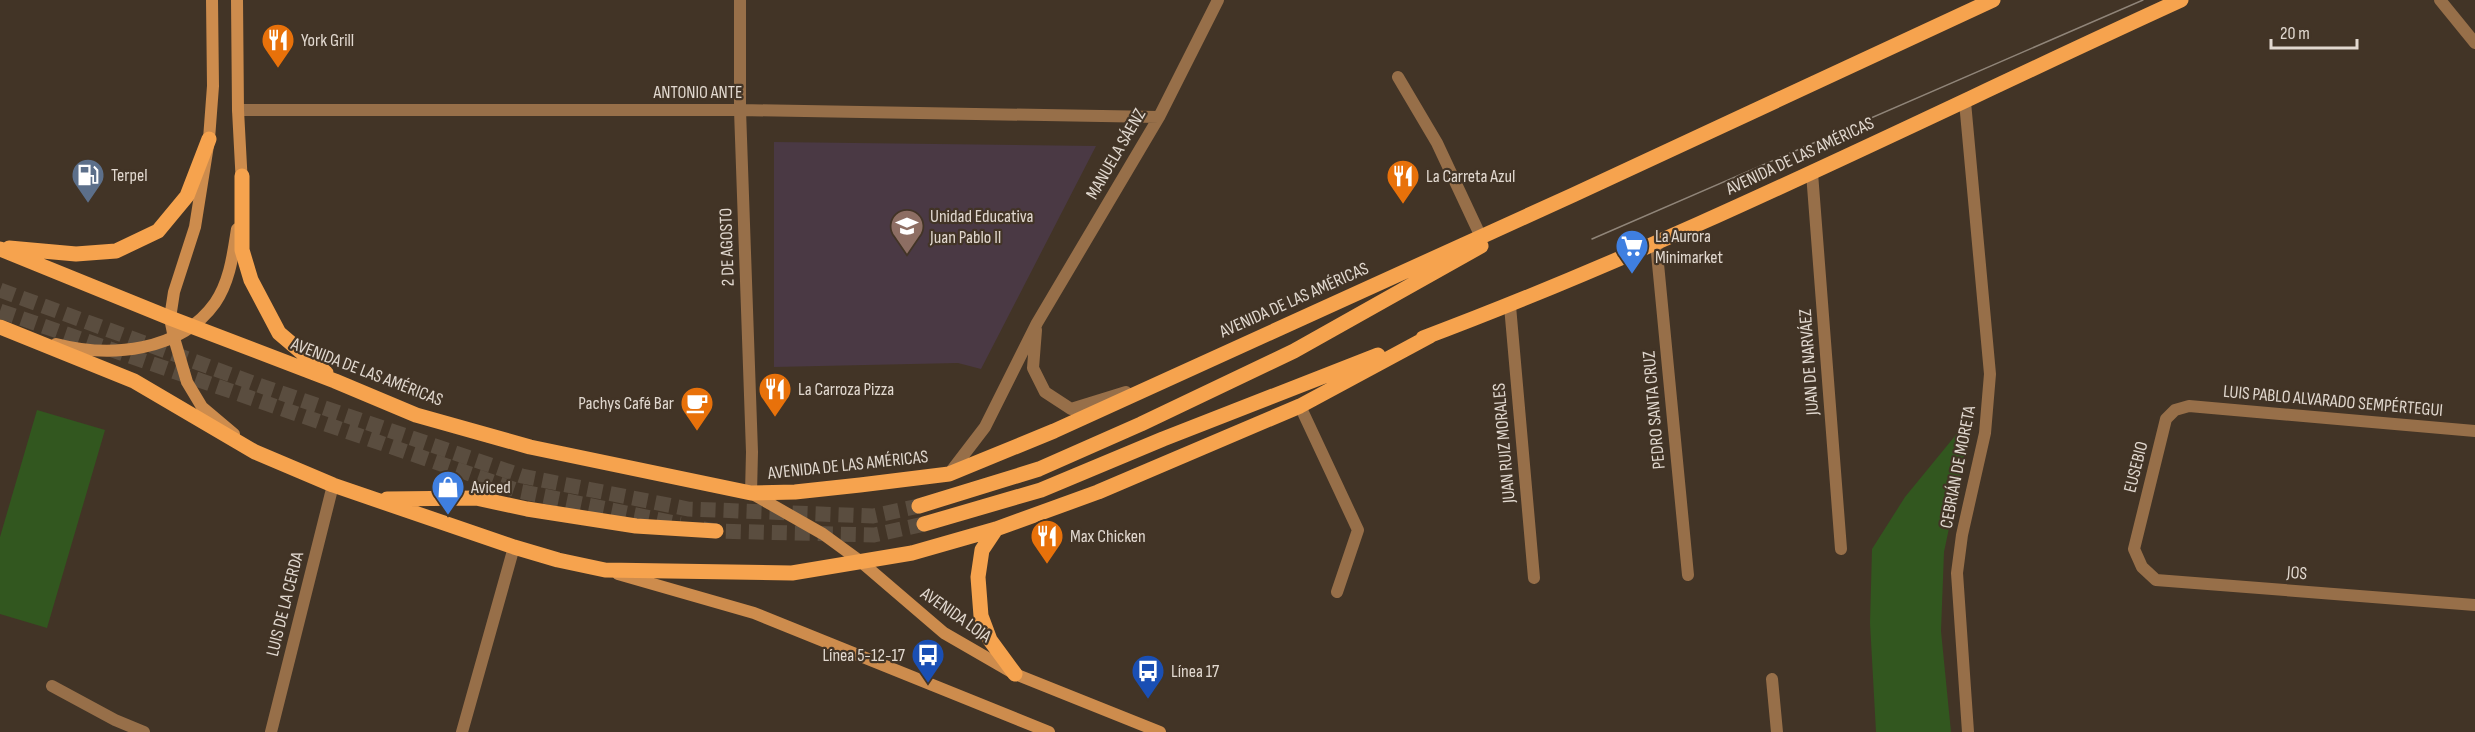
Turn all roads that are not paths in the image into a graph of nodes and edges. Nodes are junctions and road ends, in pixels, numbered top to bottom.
1 (212, 0) edge
2 (237, 0) edge
3 (740, 0) edge
4 (1218, 0) edge
5 (1993, 0) edge
6 (2181, 0) edge
7 (2440, 0) edge
8 (2475, 43) edge
9 (1398, 77) dead end
10 (1965, 102) junction
11 (237, 110) junction
12 (740, 110) junction
13 (1159, 117) junction
14 (209, 138) junction
15 (1812, 172) junction
16 (242, 176) junction
17 (1573, 195) junction
18 (1481, 237) junction
19 (1656, 243) junction
20 (0, 248) edge
21 (1510, 306) junction
22 (171, 318) junction
23 (1037, 323) junction
24 (194, 326) junction
25 (0, 327) edge
26 (16, 334) junction
27 (1430, 336) junction
28 (174, 338) junction
29 (335, 381) junction
30 (1154, 384) junction
31 (1300, 406) junction
32 (2189, 406) joint
33 (2475, 431) edge
34 (255, 452) junction
35 (949, 474) junction
36 (333, 485) junction
37 (752, 493) junction
38 (375, 499) junction
39 (919, 506) tunnel mouth
40 (924, 524) tunnel mouth
41 (996, 529) junction
42 (716, 531) tunnel mouth
43 (514, 547) junction
44 (1841, 549) dead end
45 (2134, 549) joint
46 (860, 561) junction
47 (605, 570) junction
48 (1688, 575) dead end
49 (1534, 578) dead end
50 (1337, 592) dead end
51 (2475, 604) edge
52 (1015, 674) junction
53 (1772, 679) dead end
54 (52, 686) dead end
55 (114, 726) edge
56 (144, 732) edge
57 (271, 732) edge
58 (462, 732) edge
59 (1049, 732) edge
60 (1160, 732) edge
61 (1777, 732) edge
62 (1968, 732) edge

1 - 14 street
2 - 11 street
3 - 12 street, 2 DE AGOSTO
4 - 13 street, MANUELA SÁENZ
5 - 17 main road, AVENIDA DE LAS AMÉRICAS
6 - 10 main road, AVENIDA DE LAS AMÉRICAS
7 - 8 street
9 - 18 street
10 - 15 main road, AVENIDA DE LAS AMÉRICAS
10 - 62 street, CEBRIÁN DE MORETA
11 - 12 street, ANTONIO ANTE
11 - 16 street
12 - 13 street, ANTONIO ANTE
12 - 37 street, 2 DE AGOSTO
13 - 23 street, MANUELA SÁENZ
14 - 20 main road
14 - 22 street
15 - 19 main road, AVENIDA DE LAS AMÉRICAS
15 - 44 street, JUAN DE NARVÁEZ
16 - 24 street
16 - 29 main road
17 - 18 main road, AVENIDA DE LAS AMÉRICAS
17 - 39 main road, AVENIDA DE LAS AMÉRICAS
18 - 30 main road, AVENIDA DE LAS AMÉRICAS
19 - 21 main road, AVENIDA DE LAS AMÉRICAS
19 - 48 street, PEDRO SANTA CRUZ
20 - 22 main road, AVENIDA DE LAS AMÉRICAS
21 - 27 main road, AVENIDA DE LAS AMÉRICAS
21 - 49 street, JUAN RUIZ MORALES
22 - 24 main road, AVENIDA DE LAS AMÉRICAS
22 - 28 street
23 - 30 street, MANUELA SÁENZ
23 - 35 street, MANUELA SÁENZ
24 - 28 street
24 - 29 main road, AVENIDA DE LAS AMÉRICAS
25 - 26 main road, AVENIDA DE LAS AMÉRICAS
26 - 28 street
26 - 34 main road, AVENIDA DE LAS AMÉRICAS
27 - 31 main road, AVENIDA DE LAS AMÉRICAS
27 - 40 main road, AVENIDA DE LAS AMÉRICAS
28 - 34 street
29 - 37 main road, AVENIDA DE LAS AMÉRICAS
30 - 35 main road, AVENIDA DE LAS AMÉRICAS
31 - 41 main road, AVENIDA DE LAS AMÉRICAS
31 - 50 street
32 - 33 street, LUIS PABLO ALVARADO SEMPÉRTEGUI
32 - 45 street, EUSEBIO
34 - 36 main road, AVENIDA DE LAS AMÉRICAS
35 - 37 main road, AVENIDA DE LAS AMÉRICAS
36 - 38 main road, AVENIDA DE LAS AMÉRICAS
36 - 57 street, LUIS DE LA CERDA
37 - 46 street, AVENIDA LOJA
38 - 42 main road
38 - 43 main road, AVENIDA DE LAS AMÉRICAS
41 - 46 main road, AVENIDA DE LAS AMÉRICAS
41 - 52 main road
43 - 47 main road, AVENIDA DE LAS AMÉRICAS
43 - 58 street
45 - 51 street, JOS
46 - 47 main road, AVENIDA DE LAS AMÉRICAS
46 - 52 street, AVENIDA LOJA
47 - 59 street
52 - 60 street, AVENIDA LOJA
53 - 61 street
54 - 55 street
55 - 56 street

